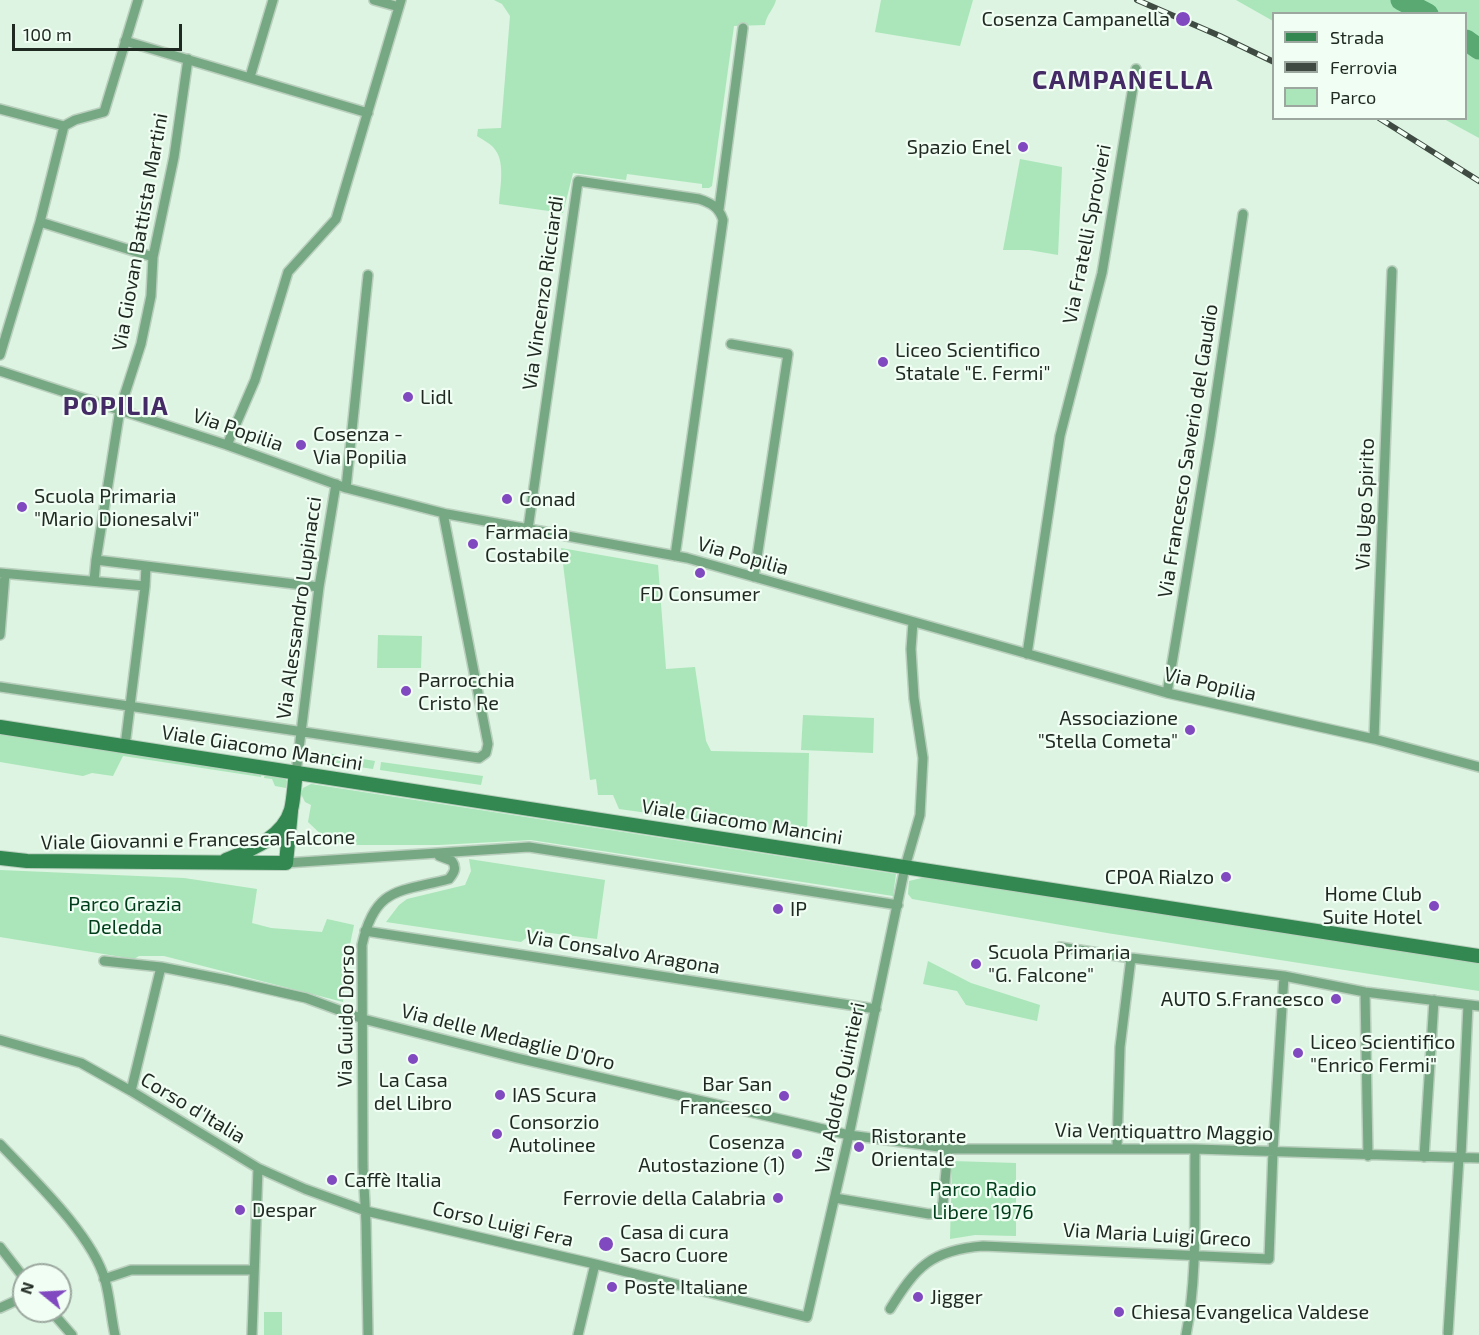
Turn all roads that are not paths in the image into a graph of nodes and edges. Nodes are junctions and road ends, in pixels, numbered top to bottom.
1 (138, 0) edge
2 (273, 0) edge
3 (374, 0) edge
4 (400, 4) edge
5 (744, 28) dead end
6 (125, 41) junction
7 (188, 59) junction
8 (1136, 69) dead end
9 (250, 77) junction
10 (0, 109) edge
11 (368, 113) junction
12 (64, 126) junction
13 (719, 209) junction
14 (1243, 214) dead end
15 (40, 222) junction
16 (153, 257) junction
17 (1392, 271) dead end
18 (368, 275) dead end
19 (731, 344) dead end
20 (0, 355) edge
21 (0, 371) edge
22 (120, 409) junction
23 (227, 445) junction
24 (336, 484) junction
25 (346, 488) junction
26 (443, 513) junction
27 (528, 529) junction
28 (675, 556) junction
29 (96, 560) junction
30 (146, 566) junction
31 (3, 573) edge
32 (754, 577) junction
33 (94, 581) junction
34 (145, 586) junction
35 (319, 587) junction
36 (913, 622) junction
37 (0, 635) edge
38 (1027, 654) junction
39 (0, 687) edge
40 (1167, 693) junction
41 (131, 706) junction
42 (0, 727) edge
43 (302, 731) junction
44 (1374, 738) junction
45 (125, 746) junction
46 (1479, 767) edge
47 (296, 773) junction
48 (291, 811) junction
49 (433, 855) junction
50 (0, 858) edge
51 (286, 863) junction
52 (218, 864) junction
53 (905, 867) junction
54 (897, 905) junction
55 (365, 931) junction
56 (1060, 947) dead end
57 (1479, 956) edge
58 (1131, 958) junction
59 (104, 961) dead end
60 (161, 967) junction
61 (1284, 976) junction
62 (1365, 992) junction
63 (1434, 1000) junction
64 (1468, 1005) junction
65 (1479, 1006) edge
66 (876, 1009) junction
67 (363, 1019) junction
68 (0, 1040) edge
69 (131, 1091) junction
70 (849, 1135) junction
71 (0, 1144) edge
72 (1118, 1148) junction
73 (948, 1149) junction
74 (1195, 1149) junction
75 (1273, 1151) junction
76 (1368, 1156) junction
77 (1424, 1157) junction
78 (1460, 1157) junction
79 (1479, 1158) edge
80 (258, 1168) junction
81 (835, 1198) junction
82 (366, 1211) junction
83 (0, 1247) edge
84 (1194, 1254) junction
85 (12, 1263) edge
86 (595, 1264) junction
87 (254, 1270) junction
88 (104, 1279) junction
89 (890, 1309) dead end
90 (807, 1317) joint
91 (62, 1323) edge
92 (1448, 1333) dead end
93 (72, 1335) edge
94 (115, 1335) edge
95 (252, 1335) edge
96 (369, 1335) edge
97 (578, 1335) edge
98 (1186, 1335) edge

1 - 6 street
2 - 9 street
3 - 4 street
4 - 11 street
5 - 13 street
6 - 7 street
6 - 12 street
7 - 9 street
7 - 16 street, Via Giovan Battista Martini
8 - 38 street, Via Fratelli Sprovieri
9 - 11 street
10 - 12 street
11 - 23 street
12 - 15 street
13 - 27 street, Via Vincenzo Ricciardi
13 - 28 street
14 - 40 street, Via Francesco Saverio del Gaudio
15 - 16 street
15 - 20 street
16 - 22 street, Via Giovan Battista Martini
17 - 44 street, Via Ugo Spirito
18 - 25 street
19 - 32 street
21 - 22 street, Via Popilia
22 - 23 street, Via Popilia
22 - 29 street, Via Giovan Battista Martini
23 - 24 street, Via Popilia
24 - 25 street, Via Popilia
24 - 35 street, Via Alessandro Lupinacci
25 - 26 street, Via Popilia
26 - 27 street, Via Popilia
26 - 43 street
27 - 28 street, Via Popilia
28 - 32 street, Via Popilia
29 - 30 street
29 - 33 street, Via Giovan Battista Martini
30 - 34 street
30 - 35 street
31 - 33 street
31 - 37 street
32 - 36 street, Via Popilia
33 - 34 street
34 - 41 street
35 - 43 street, Via Alessandro Lupinacci
36 - 38 street, Via Popilia
36 - 53 street, Via Adolfo Quintieri
38 - 40 street, Via Popilia
39 - 41 street
40 - 44 street, Via Popilia
41 - 43 street
41 - 45 street
42 - 45 street, Viale Giacomo Mancini
43 - 47 street, Via Alessandro Lupinacci
44 - 46 street, Via Popilia
45 - 47 street, Viale Giacomo Mancini
47 - 48 street
47 - 53 street, Viale Giacomo Mancini
48 - 51 street
48 - 52 street
49 - 51 street, Viale Giovanni e Francesca Falcone
49 - 54 street, Viale Giovanni e Francesca Falcone
49 - 55 street, Via Guido Dorso
50 - 52 street, Viale Giovanni e Francesca Falcone
51 - 52 street, Viale Giovanni e Francesca Falcone
53 - 54 street, Via Adolfo Quintieri
53 - 57 street, Viale Giacomo Mancini
54 - 66 street, Via Adolfo Quintieri
55 - 66 street, Via Consalvo Aragona
55 - 67 street, Via Guido Dorso
56 - 58 street
58 - 61 street
58 - 72 street
59 - 60 street, Via delle Medaglie D'Oro
60 - 67 street, Via delle Medaglie D'Oro
60 - 69 street
61 - 62 street
61 - 75 street
62 - 63 street
62 - 76 street
63 - 64 street
63 - 77 street
64 - 65 street
64 - 78 street
66 - 70 street, Via Adolfo Quintieri
67 - 70 street, Via delle Medaglie D'Oro
67 - 82 street, Via Guido Dorso
68 - 69 street, Corso d'Italia
69 - 80 street, Corso d'Italia
70 - 73 street, Via Ventiquattro Maggio
70 - 81 street, Via Adolfo Quintieri
71 - 88 street
72 - 73 street, Via Ventiquattro Maggio
72 - 74 street, Via Ventiquattro Maggio
73 - 81 street
74 - 75 street, Via Ventiquattro Maggio
74 - 84 street
75 - 76 street, Via Ventiquattro Maggio
75 - 84 street, Via Maria Luigi Greco
76 - 77 street, Via Ventiquattro Maggio
77 - 78 street, Via Ventiquattro Maggio
78 - 79 street, Via Ventiquattro Maggio
78 - 92 street
80 - 82 street, Corso d'Italia
80 - 87 street
81 - 90 street, Via Adolfo Quintieri
82 - 86 street, Corso Luigi Fera
82 - 96 street, Via Guido Dorso
83 - 85 street
84 - 89 street, Via Maria Luigi Greco
84 - 98 street
86 - 90 street, Corso Luigi Fera
86 - 97 street
87 - 88 street
87 - 95 street
88 - 94 street
91 - 93 street

